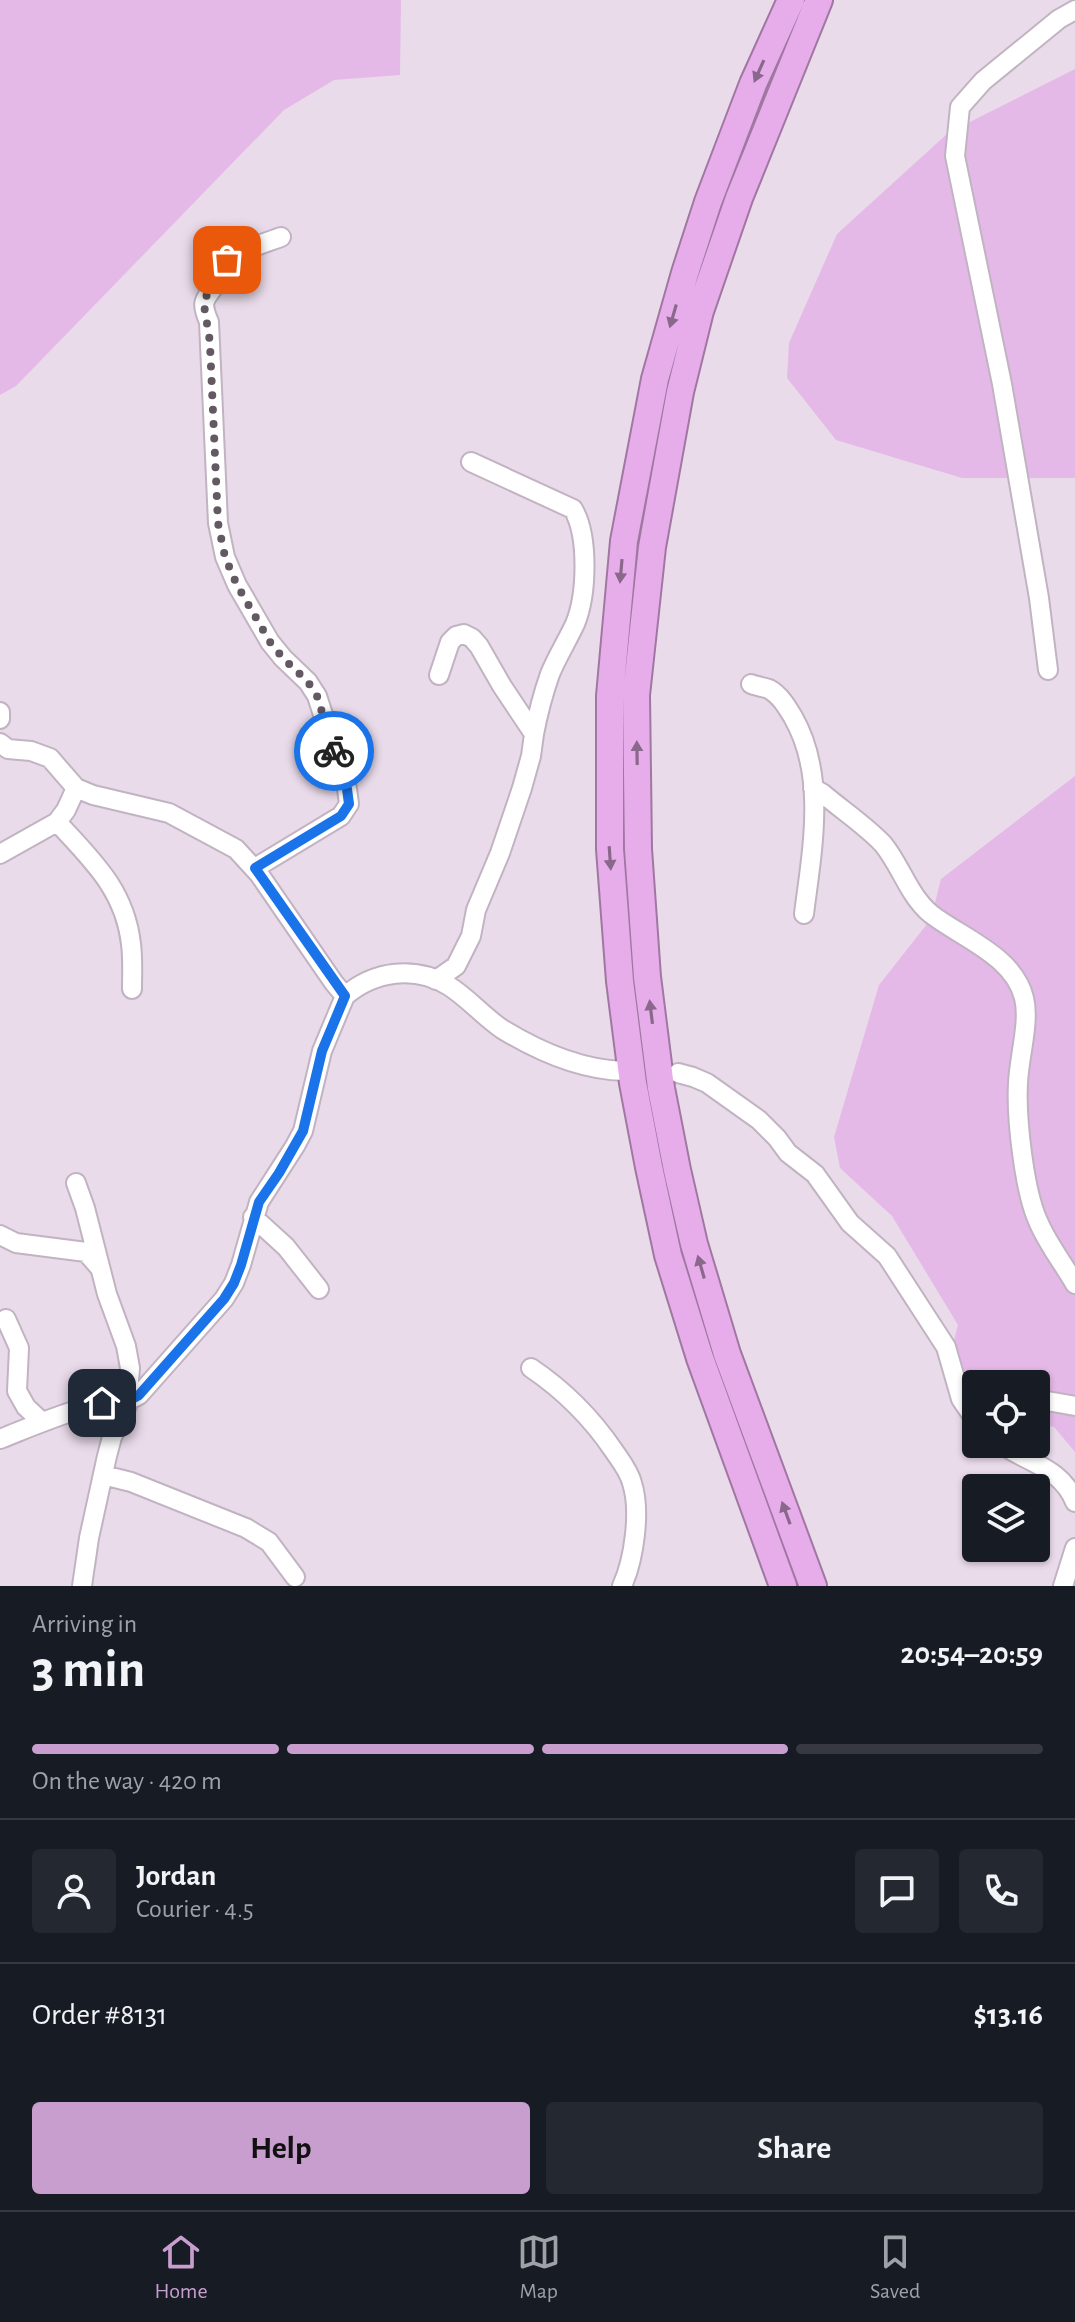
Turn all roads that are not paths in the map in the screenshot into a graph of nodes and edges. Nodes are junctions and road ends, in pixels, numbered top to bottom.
1 (791, 0) edge
2 (819, 0) edge
3 (1075, 10) edge
4 (281, 237) dead end
5 (471, 462) dead end
6 (1048, 670) dead end
7 (439, 675) dead end
8 (751, 684) dead end
9 (0, 712) edge
10 (0, 719) edge
11 (534, 734) junction
12 (0, 743) edge
13 (76, 788) junction
14 (813, 788) junction
15 (57, 822) junction
16 (0, 854) edge
17 (255, 868) junction
18 (804, 914) dead end
19 (436, 980) junction
20 (132, 989) dead end
21 (345, 996) junction
22 (624, 1071) dead end
23 (678, 1073) dead end
24 (76, 1183) dead end
25 (253, 1217) junction
26 (0, 1235) edge
27 (100, 1268) junction
28 (1075, 1284) edge
29 (319, 1289) dead end
30 (6, 1319) dead end
31 (531, 1368) dead end
32 (962, 1400) edge
33 (128, 1401) junction
34 (1050, 1402) edge
35 (1075, 1406) edge
36 (42, 1422) junction
37 (0, 1439) edge
38 (1027, 1458) edge
39 (103, 1475) junction
40 (1075, 1502) edge
41 (1075, 1548) edge
42 (295, 1577) dead end
43 (82, 1586) edge
44 (622, 1586) edge
45 (783, 1586) edge
46 (813, 1586) edge
47 (1063, 1586) edge

1 -> 45 highway
46 -> 2 highway
3 - 6 street
4 - 17 street
5 - 11 street
7 - 11 street
8 - 14 street
9 - 10 street
11 - 19 street
12 - 13 street
13 - 15 street
13 - 17 street
14 - 18 street
14 - 28 street
15 - 16 street
15 - 20 street
17 - 21 street
19 - 21 street
19 - 22 street
21 - 25 street
23 - 32 street
24 - 27 street
25 - 29 street
25 - 33 street
26 - 27 street
27 - 33 street
30 - 36 street
31 - 44 street
33 - 36 street
33 - 39 street
34 - 35 street
36 - 37 street
38 - 40 street
39 - 42 street
39 - 43 street
41 - 47 street

